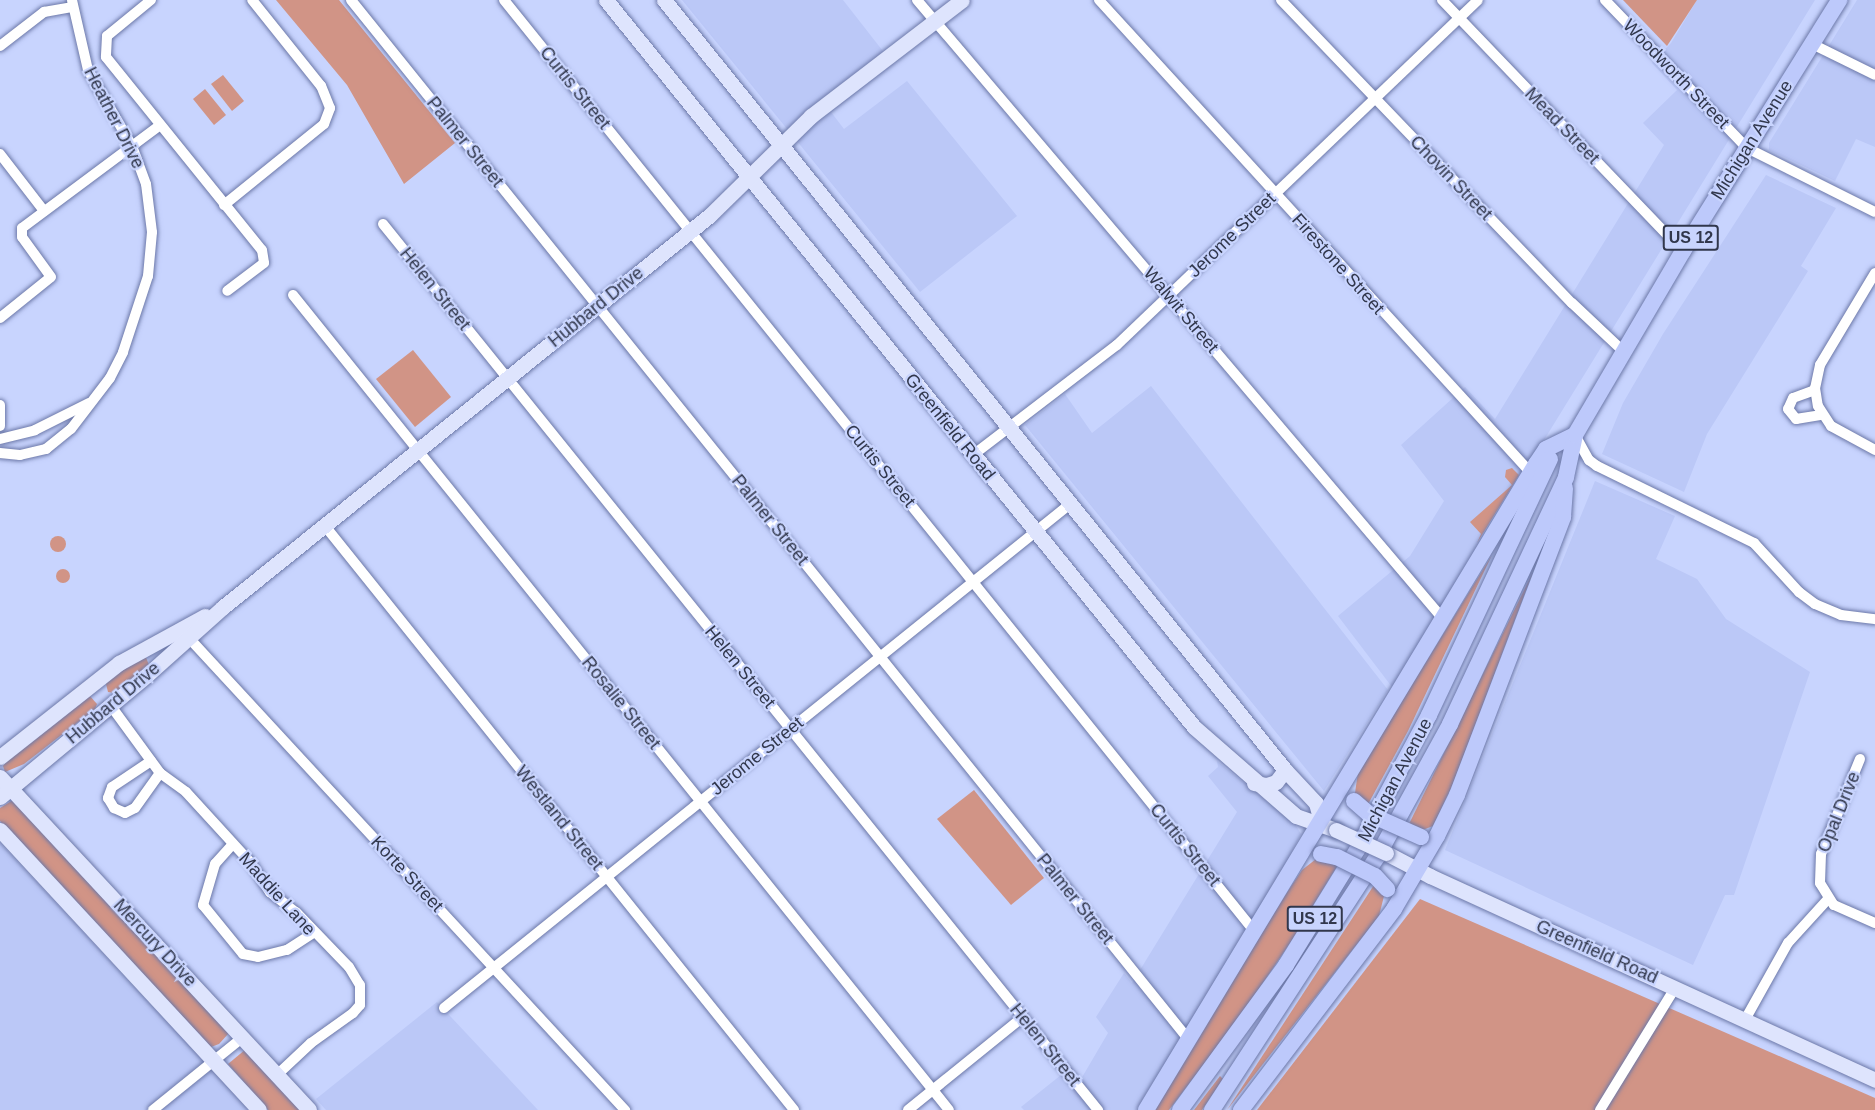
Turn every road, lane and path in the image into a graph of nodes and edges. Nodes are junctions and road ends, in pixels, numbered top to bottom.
1 (151, 0) edge
2 (252, 0) edge
3 (351, 0) edge
4 (504, 0) edge
5 (606, 0) edge
6 (664, 0) edge
7 (917, 0) edge
8 (962, 0) edge
9 (1099, 0) edge
10 (1281, 0) edge
11 (1442, 0) edge
12 (1478, 0) edge
13 (1605, 0) edge
14 (1839, 0) edge
15 (72, 4) edge
16 (1459, 18) junction
17 (935, 21) junction
18 (1812, 44) junction
19 (0, 46) edge
20 (1875, 75) edge
21 (1375, 98) junction
22 (160, 126) junction
23 (781, 145) junction
24 (132, 146) junction
25 (1747, 148) junction
26 (0, 154) edge
27 (749, 177) junction
28 (1275, 194) junction
29 (224, 205) junction
30 (44, 211) junction
31 (1875, 212) edge
32 (383, 224) dead end
33 (691, 231) junction
34 (1683, 251) junction
35 (1875, 273) edge
36 (227, 291) dead end
37 (293, 295) dead end
38 (1169, 296) junction
39 (598, 306) junction
40 (0, 318) edge
41 (1624, 352) junction
42 (508, 379) junction
43 (1815, 390) junction
44 (90, 403) junction
45 (0, 405) edge
46 (1822, 415) junction
47 (0, 426) edge
48 (1009, 428) junction
49 (1575, 435) junction
50 (0, 439) edge
51 (1557, 444) junction
52 (418, 449) junction
53 (1875, 450) edge
54 (0, 453) edge
55 (973, 455) junction
56 (1531, 473) junction
57 (1566, 477) junction
58 (1070, 504) junction
59 (325, 526) junction
60 (1035, 532) junction
61 (973, 582) junction
62 (223, 607) junction
63 (1875, 619) edge
64 (1444, 620) junction
65 (189, 638) junction
66 (144, 649) junction
67 (880, 656) junction
68 (156, 668) junction
69 (93, 684) junction
70 (111, 706) junction
71 (790, 729) junction
72 (0, 757) edge
73 (1860, 759) dead end
74 (151, 761) junction
75 (1285, 770) junction
76 (160, 773) junction
77 (0, 777) edge
78 (1346, 781) junction
79 (1254, 783) junction
80 (6, 793) edge
81 (701, 801) junction
82 (1328, 826) junction
83 (0, 830) edge
84 (1429, 836) junction
85 (232, 845) junction
86 (1300, 857) junction
87 (1412, 866) junction
88 (607, 877) junction
89 (1828, 899) junction
90 (1389, 917) junction
91 (1875, 923) edge
92 (1255, 932) junction
93 (313, 933) junction
94 (494, 968) junction
95 (1675, 988) junction
96 (444, 1008) dead end
97 (1023, 1017) junction
98 (1746, 1018) junction
99 (242, 1038) junction
100 (1189, 1040) junction
101 (214, 1062) junction
102 (277, 1075) junction
103 (1875, 1080) edge
104 (933, 1090) junction
105 (153, 1110) edge
106 (259, 1110) edge
107 (309, 1110) edge
108 (625, 1110) edge
109 (794, 1110) edge
110 (908, 1110) edge
111 (949, 1110) edge
112 (1098, 1110) edge
113 (1146, 1110) edge
114 (1180, 1110) edge
115 (1212, 1110) edge
116 (1241, 1110) edge
117 (1600, 1110) edge

1 - 22 street
2 - 29 street
3 - 39 street, Palmer Street
4 - 33 street, Curtis Street
5 - 27 main road, Greenfield Road
6 - 23 main road
7 - 17 street, Walwit Street
8 - 17 main road, Hubbard Drive
9 - 28 street, Firestone Street
10 - 21 street, Chovin Street
11 - 16 street, Mead Street
12 - 16 street, Jerome Street
13 - 25 street, Woodworth Street
14 - 18 main road, Michigan Avenue / US 12
15 - 19 street
15 - 24 street, Heather Drive
16 - 21 street, Jerome Street
16 - 34 street, Mead Street
17 - 23 main road, Hubbard Drive
17 - 38 street, Walwit Street
18 - 20 street
18 - 25 main road, Michigan Avenue / US 12
21 - 28 street, Jerome Street
21 - 41 street, Chovin Street
22 - 24 street
22 - 29 street
23 - 27 main road, Hubbard Drive
23 - 48 main road
24 - 30 street
24 - 44 street, Heather Drive
25 - 31 street, Woodworth Street
25 - 34 main road, Michigan Avenue / US 12
26 - 30 street
27 - 33 main road, Hubbard Drive
27 - 55 main road, Greenfield Road
28 - 38 street, Jerome Street
28 - 56 street, Firestone Street
29 - 36 street
30 - 40 street
32 - 42 street, Helen Street
33 - 39 main road, Hubbard Drive
33 - 61 street, Curtis Street
34 - 41 main road, Michigan Avenue / US 12
35 - 43 street
37 - 52 street, Rosalie Street
38 - 48 street, Jerome Street
38 - 64 street, Walwit Street
39 - 42 main road, Hubbard Drive
39 - 67 street, Palmer Street
41 - 49 main road, Michigan Avenue / US 12
42 - 52 main road, Hubbard Drive
42 - 71 street, Helen Street
43 - 46 street
43 - 46 street
44 - 50 street, Heather Drive
44 - 54 street, Heather Drive
45 - 47 street
46 - 53 street
48 - 55 street, Jerome Street
48 - 58 main road
49 - 51 main road
49 - 57 main road, Michigan Avenue / US 12
49 - 63 street
51 - 56 main road
51 - 114 main road, Michigan Avenue / US 12
52 - 59 main road, Hubbard Drive
52 - 81 street, Rosalie Street
55 - 60 main road, Greenfield Road
56 - 64 main road
57 - 84 main road
57 - 115 main road, Michigan Avenue / US 12
58 - 60 street, Jerome Street
58 - 75 main road
59 - 62 main road, Hubbard Drive
59 - 88 street, Westland Street
60 - 61 street, Jerome Street
60 - 79 main road, Greenfield Road
61 - 67 street, Jerome Street
61 - 92 street, Curtis Street
62 - 65 main road, Hubbard Drive
62 - 66 main road, Hubbard Drive
64 - 78 main road
65 - 68 main road, Hubbard Drive
65 - 94 street, Korte Street
66 - 68 main road
66 - 69 main road, Hubbard Drive
67 - 71 street, Jerome Street
67 - 100 street, Palmer Street
68 - 70 main road, Hubbard Drive
69 - 70 main road
69 - 72 main road, Hubbard Drive
70 - 74 street, Maddie Lane
70 - 80 main road, Hubbard Drive
71 - 81 street, Jerome Street
71 - 97 street, Helen Street
73 - 89 street, Opal Drive
74 - 76 street, Maddie Lane
74 - 76 street
75 - 79 main road
75 - 82 main road
76 - 85 street, Maddie Lane
77 - 80 main road, Mercury Drive
78 - 82 main road
78 - 84 main road, bridge
79 - 82 main road, Greenfield Road
80 - 99 main road, Mercury Drive
81 - 88 street, Jerome Street
81 - 104 street, Rosalie Street
82 - 86 main road
82 - 87 main road, Greenfield Road, bridge
83 - 101 main road, Mercury Drive
84 - 87 main road
85 - 93 street, Maddie Lane
85 - 93 street
86 - 90 main road, bridge
86 - 92 main road
87 - 90 main road
87 - 95 main road, Greenfield Road
88 - 94 street, Jerome Street
88 - 109 street, Westland Street
89 - 91 street
89 - 98 street
90 - 116 main road
92 - 100 main road
93 - 102 street, Maddie Lane
94 - 96 street, Jerome Street
94 - 108 street, Korte Street
95 - 98 main road, Greenfield Road
95 - 117 street
97 - 104 street
97 - 112 street, Helen Street
98 - 103 main road, Greenfield Road
99 - 101 street
99 - 102 main road, Mercury Drive
100 - 113 main road
101 - 105 street
101 - 106 main road, Mercury Drive
102 - 107 main road, Mercury Drive
104 - 110 street
104 - 111 street, Rosalie Street

